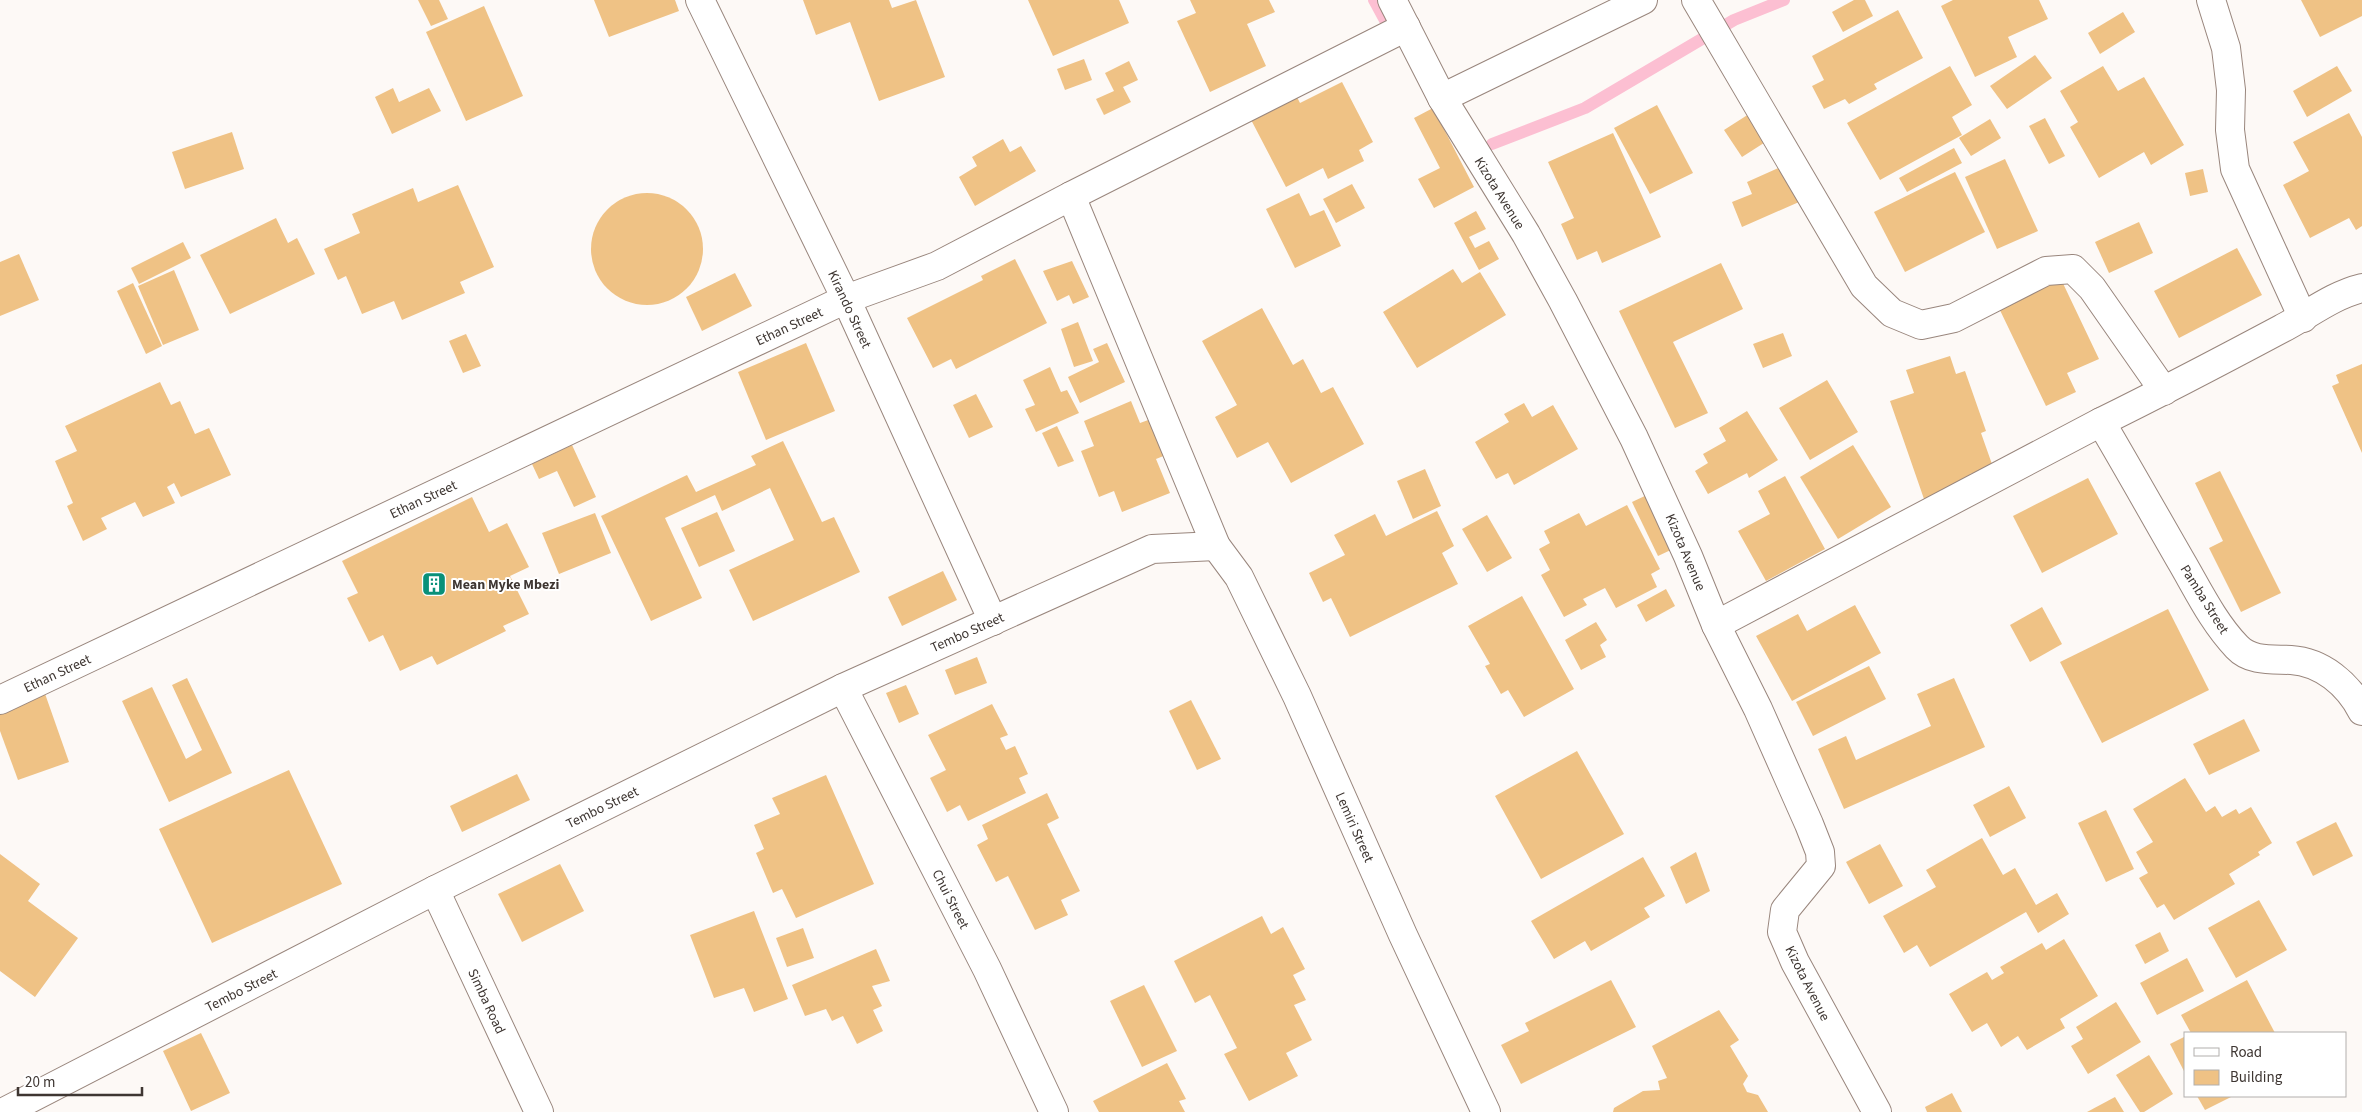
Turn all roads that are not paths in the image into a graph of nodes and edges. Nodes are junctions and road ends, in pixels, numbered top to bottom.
1 (700, 0) edge
2 (1392, 0) edge
3 (1643, 0) edge
4 (1696, 0) edge
5 (2211, 0) edge
6 (1406, 27) junction
7 (1442, 98) junction
8 (1071, 196) junction
9 (2362, 288) edge
10 (846, 299) junction
11 (2303, 318) junction
12 (2164, 392) junction
13 (2101, 422) junction
14 (1216, 546) junction
15 (993, 620) junction
16 (1716, 625) junction
17 (843, 688) junction
18 (0, 700) edge
19 (2362, 711) edge
20 (435, 890) junction
21 (4, 1112) edge
22 (538, 1112) edge
23 (1054, 1112) edge
24 (1486, 1112) edge
25 (1877, 1112) edge

1 - 10 street, Kirando Street
2 - 6 street, Kizota Avenue
3 - 7 street
4 - 12 street
5 - 11 street
6 - 7 street, Kizota Avenue
6 - 8 street, Ethan Street
7 - 16 street, Kizota Avenue
8 - 10 street, Ethan Street
8 - 14 street, Lemiri Street
9 - 11 street
10 - 15 street, Kirando Street
10 - 18 street, Ethan Street
11 - 12 street
12 - 13 street
13 - 16 street
13 - 19 street, Pamba Street
14 - 15 street, Tembo Street
14 - 24 street, Lemiri Street
15 - 17 street, Tembo Street
16 - 25 street, Kizota Avenue
17 - 20 street, Tembo Street
17 - 23 street, Chui Street
20 - 21 street, Tembo Street
20 - 22 street, Simba Road

